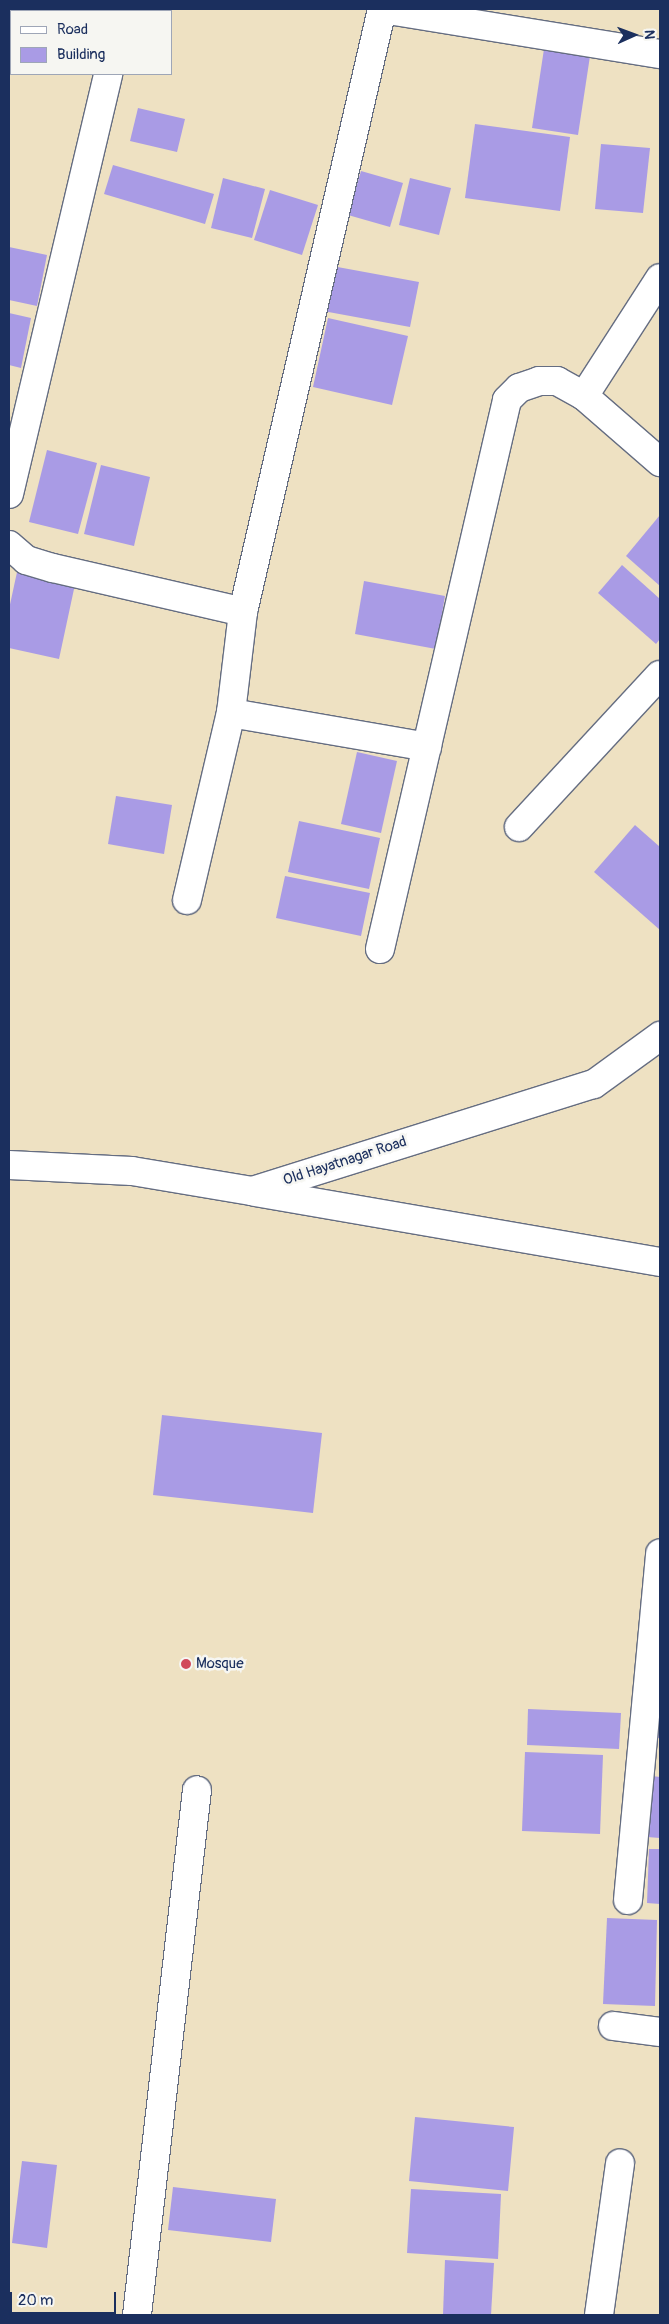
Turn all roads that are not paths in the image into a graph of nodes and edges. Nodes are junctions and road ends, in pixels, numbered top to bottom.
1 (382, 9) edge
2 (660, 54) edge
3 (108, 75) edge
4 (660, 278) edge
5 (584, 396) junction
6 (660, 462) edge
7 (9, 494) edge
8 (9, 545) edge
9 (243, 612) junction
10 (660, 675) edge
11 (231, 713) junction
12 (427, 747) junction
13 (519, 827) dead end
14 (187, 900) dead end
15 (380, 949) dead end
16 (660, 1036) edge
17 (9, 1164) edge
18 (252, 1191) junction
19 (660, 1262) edge
20 (660, 1553) edge
21 (197, 1790) dead end
22 (628, 1900) dead end
23 (613, 2026) dead end
24 (660, 2032) edge
25 (620, 2163) dead end
26 (137, 2315) edge
27 (599, 2315) edge

1 - 2 street
1 - 9 street
3 - 7 street
4 - 5 street
5 - 6 street
5 - 12 street
8 - 9 street
9 - 11 street
10 - 13 street
11 - 12 street
11 - 14 street
12 - 15 street
16 - 18 street, Old Hayatnagar Road
17 - 18 street, Old Hayatnagar Road
18 - 19 street
20 - 22 street
21 - 26 street
23 - 24 street
25 - 27 street

